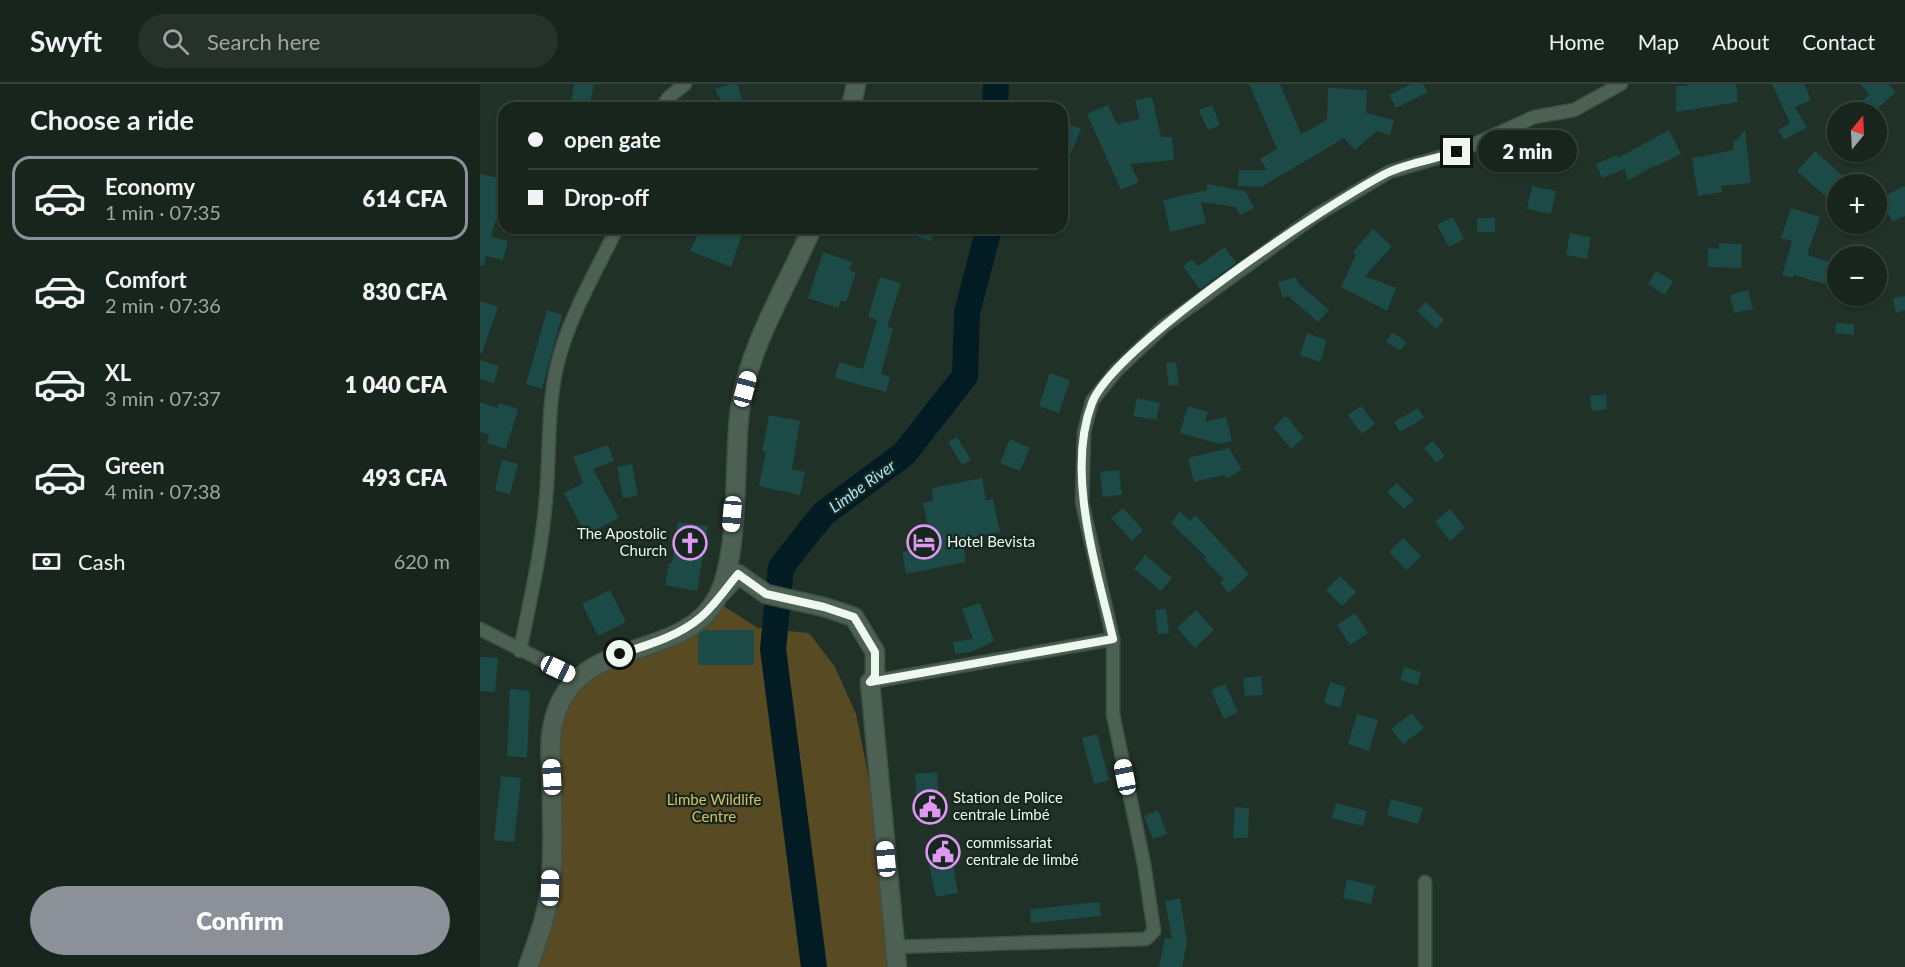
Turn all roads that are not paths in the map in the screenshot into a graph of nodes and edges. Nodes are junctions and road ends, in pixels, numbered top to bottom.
1 (685, 84) edge
2 (854, 84) edge
3 (1621, 84) edge
4 (666, 102) edge
5 (852, 102) edge
6 (614, 234) edge
7 (809, 234) edge
8 (718, 597) junction
9 (480, 629) edge
10 (1113, 639) junction
11 (520, 651) junction
12 (577, 678) junction
13 (870, 682) junction
14 (1425, 882) dead end
15 (894, 948) junction
16 (528, 967) edge
17 (897, 967) edge
18 (1425, 967) edge

1 - 4 street
2 - 5 street
3 - 10 street
6 - 11 street
7 - 8 street
8 - 12 street
8 - 13 street
9 - 11 street
10 - 13 street
10 - 15 street
11 - 12 street
12 - 16 street
13 - 15 street
14 - 18 street
15 - 17 street

